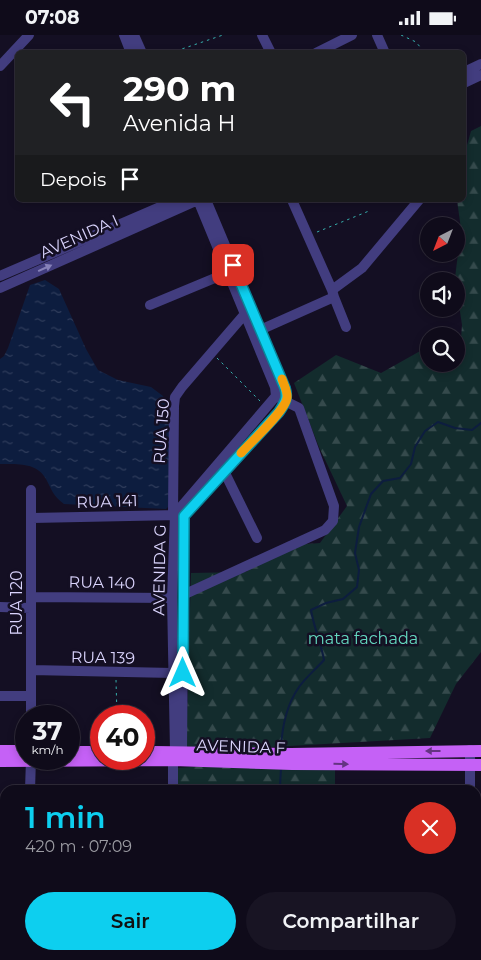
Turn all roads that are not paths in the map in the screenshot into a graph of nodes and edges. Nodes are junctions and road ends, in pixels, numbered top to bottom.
1 (29, 35) edge
2 (124, 35) edge
3 (134, 35) edge
4 (262, 35) edge
5 (352, 35) edge
6 (377, 35) edge
7 (130, 50) edge
8 (141, 50) edge
9 (270, 50) edge
10 (322, 50) edge
11 (384, 50) edge
12 (481, 64) edge
13 (0, 66) edge
14 (466, 71) edge
15 (481, 75) edge
16 (466, 82) edge
17 (171, 202) edge
18 (194, 202) edge
19 (199, 202) edge
20 (207, 202) edge
21 (293, 202) edge
22 (415, 202) edge
23 (227, 273) junction
24 (0, 276) edge
25 (0, 288) edge
26 (333, 293) junction
27 (150, 305) dead end
28 (244, 315) junction
29 (346, 327) dead end
30 (260, 330) junction
31 (276, 396) junction
32 (286, 401) junction
33 (224, 471) junction
34 (31, 490) dead end
35 (177, 515) junction
36 (32, 518) junction
37 (257, 538) dead end
38 (183, 595) junction
39 (31, 597) junction
40 (172, 598) junction
41 (0, 607) edge
42 (30, 608) junction
43 (31, 670) junction
44 (173, 673) junction
45 (0, 696) edge
46 (31, 696) junction
47 (31, 705) edge
48 (0, 751) edge
49 (476, 751) edge
50 (155, 753) edge
51 (15, 754) edge
52 (177, 754) junction
53 (80, 756) edge
54 (15, 759) edge
55 (292, 759) junction
56 (0, 761) edge
57 (475, 765) edge
58 (29, 770) edge
59 (30, 785) edge
60 (174, 785) edge
61 (471, 785) edge

1 - 13 street
2 - 7 street
3 - 8 street
4 - 9 street
5 - 10 street
6 - 11 street
12 - 14 street
15 - 16 street
17 - 24 street, AVENIDA I
25 -> 18 street, AVENIDA I
19 - 23 street
20 - 30 street
21 - 26 street
22 - 26 street
23 - 27 street
23 - 28 street
26 - 29 street
26 - 30 street
28 - 31 street
28 - 35 street, RUA 150
30 - 32 street
31 - 32 street
31 - 35 street, AVENIDA G
32 - 33 street, AVENIDA G
32 - 38 street
33 - 35 street, AVENIDA G
33 - 37 street
34 - 36 street, RUA 120
35 - 36 street, RUA 141
35 - 38 street, AVENIDA G
35 - 40 street, AVENIDA G
36 - 39 street, RUA 120
38 - 52 street, AVENIDA G
39 - 40 street, RUA 140
39 - 42 street, RUA 120
40 - 44 street, AVENIDA G
41 - 42 street
42 - 43 street, RUA 120
43 - 44 street, RUA 139
43 - 46 street, RUA 120
44 - 52 street, AVENIDA G
45 - 46 street
46 - 47 street, RUA 120
48 - 51 main road, AVENIDA F
49 -> 55 main road, AVENIDA F
49 - 57 street
50 - 52 main road, AVENIDA F
52 - 53 main road, AVENIDA F
52 - 55 main road, AVENIDA F
52 - 60 street, AVENIDA G
54 - 56 main road, AVENIDA F
55 -> 57 main road, AVENIDA F
57 - 61 street
58 - 59 street

